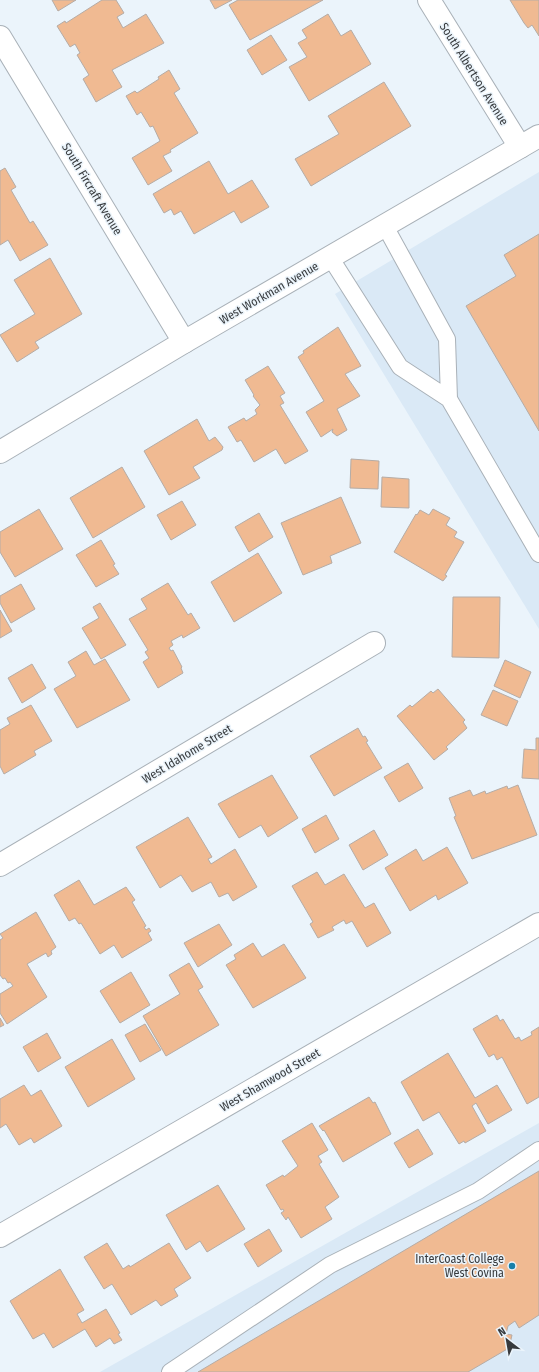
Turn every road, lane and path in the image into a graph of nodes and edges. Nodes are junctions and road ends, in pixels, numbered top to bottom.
1 (429, 0) edge
2 (0, 37) edge
3 (539, 136) edge
4 (520, 147) junction
5 (385, 226) junction
6 (330, 257) junction
7 (184, 342) junction
8 (449, 399) junction
9 (0, 452) edge
10 (539, 554) edge
11 (374, 643) dead end
12 (0, 865) edge
13 (539, 924) edge
14 (539, 1150) edge
15 (0, 1236) edge
16 (170, 1372) edge

1 - 4 street, South Albertson Avenue
2 - 7 street, South Fircraft Avenue
3 - 4 street, West Workman Avenue
4 - 5 street, West Workman Avenue
5 - 6 street, West Workman Avenue
5 - 8 lane
6 - 7 street, West Workman Avenue
6 - 8 lane
7 - 9 street, West Workman Avenue
8 - 10 lane
11 - 12 street, West Idahome Street
13 - 15 street, West Shamwood Street
14 - 16 lane

